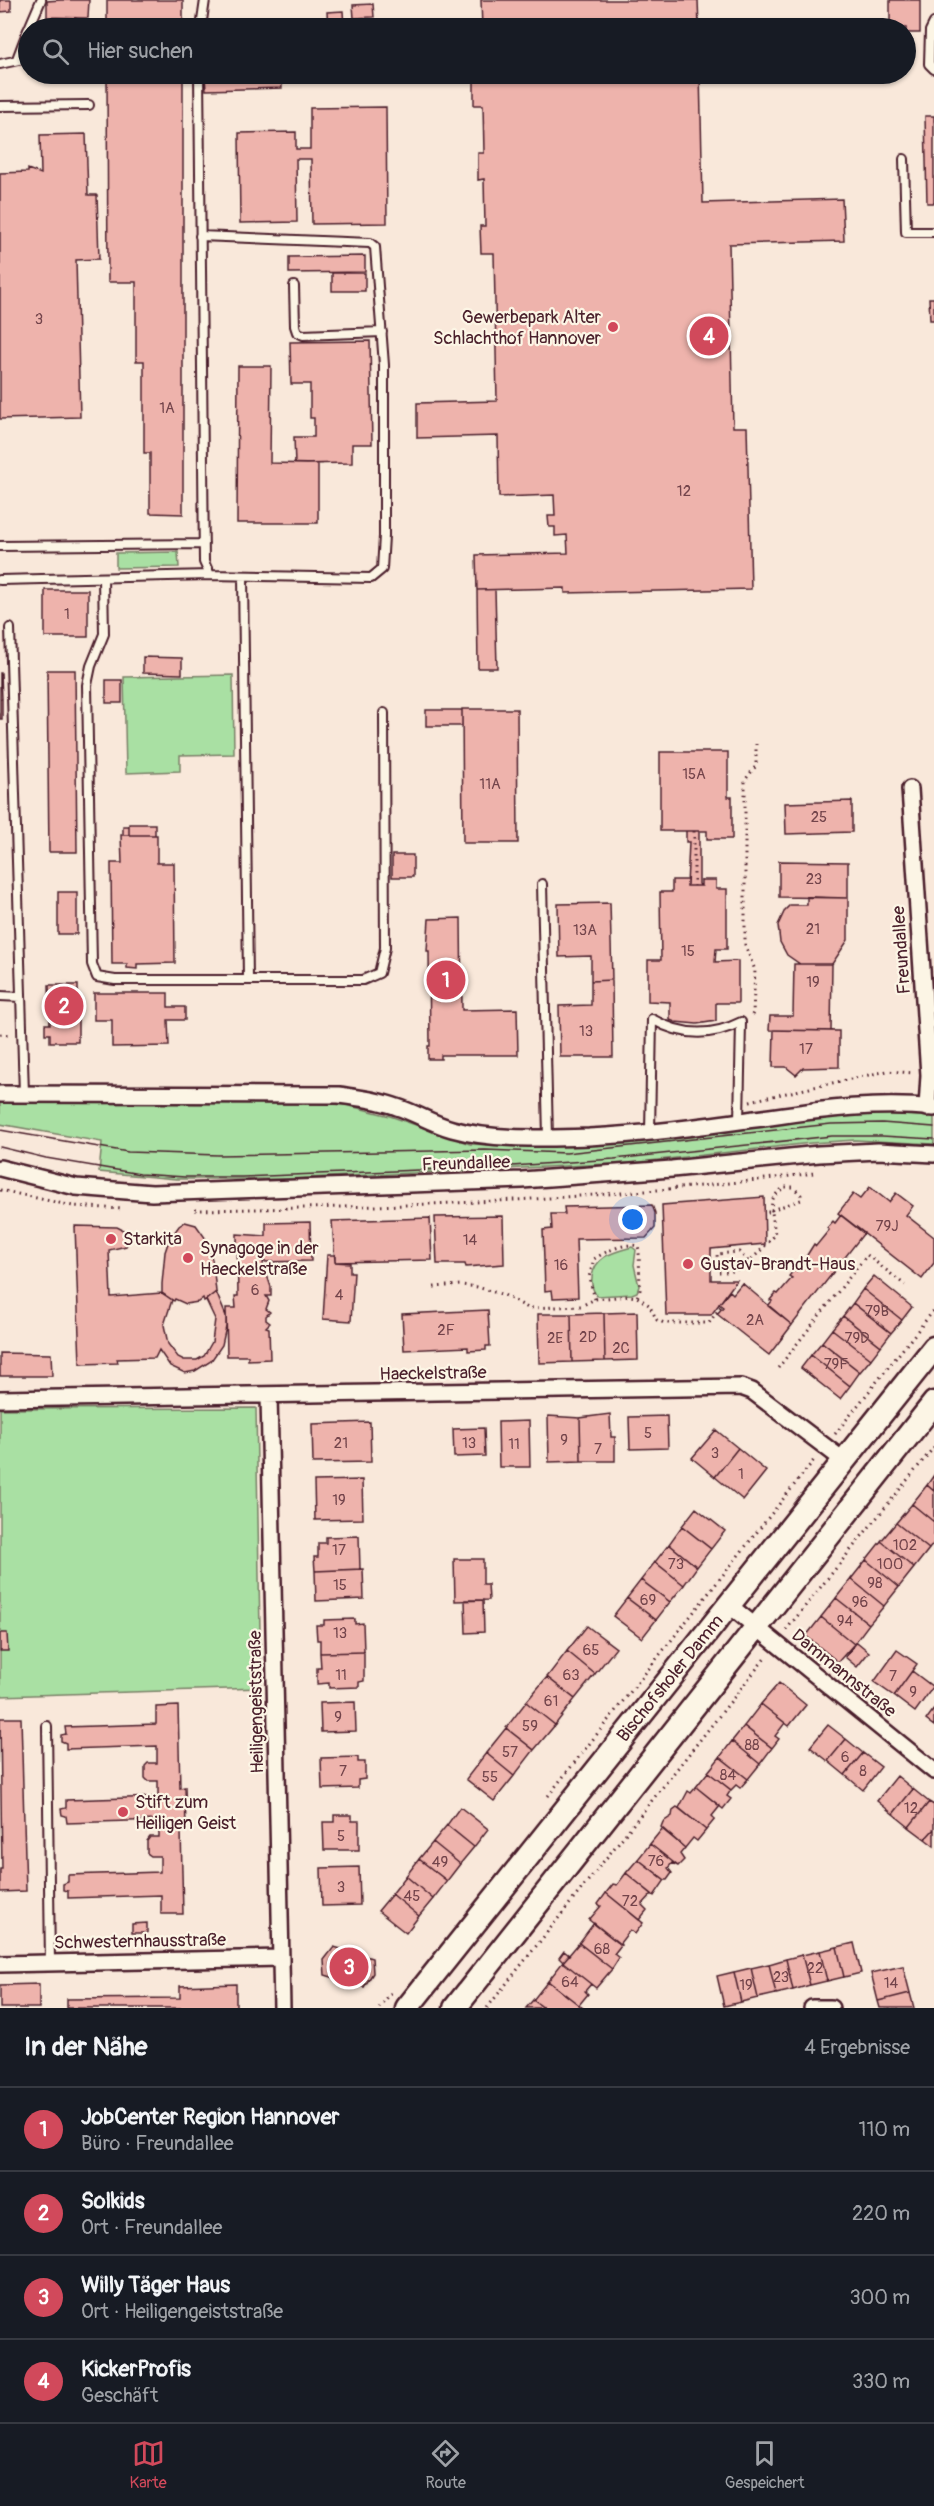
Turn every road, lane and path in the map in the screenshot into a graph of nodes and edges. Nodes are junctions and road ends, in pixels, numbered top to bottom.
1 (41, 0) edge
2 (206, 0) edge
3 (34, 18) edge
4 (203, 18) edge
5 (934, 23) edge
6 (17, 59) edge
7 (0, 64) edge
8 (934, 69) edge
9 (199, 84) edge
10 (89, 105) dead end
11 (0, 106) edge
12 (904, 159) dead end
13 (934, 232) edge
14 (200, 236) junction
15 (294, 286) dead end
16 (382, 332) junction
17 (204, 544) junction
18 (0, 546) edge
19 (210, 575) junction
20 (243, 576) junction
21 (103, 578) junction
22 (0, 580) edge
23 (10, 628) dead end
24 (384, 713) dead end
25 (756, 744) dead end
26 (910, 789) dead end
27 (694, 831) dead end
28 (542, 884) dead end
29 (694, 886) dead end
30 (927, 943) edge
31 (248, 980) junction
32 (0, 996) edge
33 (21, 997) junction
34 (741, 1022) junction
35 (929, 1075) junction
36 (0, 1094) edge
37 (24, 1094) junction
38 (740, 1103) junction
39 (931, 1108) edge
40 (739, 1121) junction
41 (650, 1132) junction
42 (548, 1137) junction
43 (934, 1154) edge
44 (0, 1168) edge
45 (772, 1211) junction
46 (765, 1212) dead end
47 (748, 1261) junction
48 (905, 1285) dead end
49 (434, 1287) dead end
50 (637, 1297) junction
51 (595, 1299) junction
52 (722, 1306) dead end
53 (934, 1310) edge
54 (684, 1316) dead end
55 (684, 1323) junction
56 (934, 1348) edge
57 (778, 1368) dead end
58 (269, 1395) junction
59 (0, 1399) edge
60 (934, 1403) edge
61 (825, 1447) junction
62 (934, 1447) edge
63 (843, 1460) junction
64 (729, 1605) junction
65 (757, 1628) junction
66 (782, 1636) dead end
67 (771, 1650) dead end
68 (47, 1726) dead end
69 (934, 1771) edge
70 (542, 1804) dead end
71 (281, 1958) junction
72 (50, 1963) junction
73 (0, 1964) edge
74 (393, 1990) dead end
75 (282, 2008) edge
76 (379, 2008) edge
77 (407, 2008) edge
78 (455, 2008) edge
79 (488, 2008) edge
80 (812, 2008) edge
81 (831, 2008) edge

1 - 3 lane
2 - 4 lane
5 - 8 lane
6 - 7 lane
9 - 14 lane
10 - 11 lane
12 - 13 lane
14 - 16 lane
14 - 17 lane
15 - 16 lane
16 - 20 lane
17 - 18 lane
17 - 19 lane
19 - 20 lane
19 - 21 lane
20 - 31 lane
21 - 22 lane
21 - 31 lane
23 - 33 lane
24 - 31 lane
25 - 34 path
26 - 30 street, Freundallee
27 - 29 path
28 - 42 lane
30 - 35 street, Freundallee
32 - 33 lane
33 - 37 lane
34 - 38 lane
34 - 41 lane
35 - 38 path
35 - 39 street, Freundallee
36 - 37 street, Freundallee
37 - 42 street, Freundallee
38 - 40 lane
39 - 40 street, Freundallee
40 - 41 street, Freundallee
41 - 42 street, Freundallee
43 - 44 street, Freundallee
45 - 45 path
45 - 46 path
45 - 47 path
47 - 47 path
48 - 57 path
49 - 51 path
50 - 51 path
50 - 51 path
50 - 55 path
52 - 55 path
53 - 61 path
54 - 55 path
56 - 63 main road, Bischofsholer Damm
58 - 59 street, Haeckelstraße
58 - 61 street, Haeckelstraße
58 - 71 street, Heiligengeiststraße
60 - 65 main road, Bischofsholer Damm
61 - 63 street, Haeckelstraße
61 - 70 path
62 - 66 path
63 - 64 main road, Bischofsholer Damm
64 - 65 street, Dammannstraße
64 - 77 main road, Bischofsholer Damm
65 - 69 street, Dammannstraße
65 - 78 main road, Bischofsholer Damm
67 - 79 path
68 - 72 lane
71 - 72 street, Schwesternhausstraße
71 - 75 street, Heiligengeiststraße
72 - 73 street, Schwesternhausstraße
74 - 76 path
80 - 81 street

